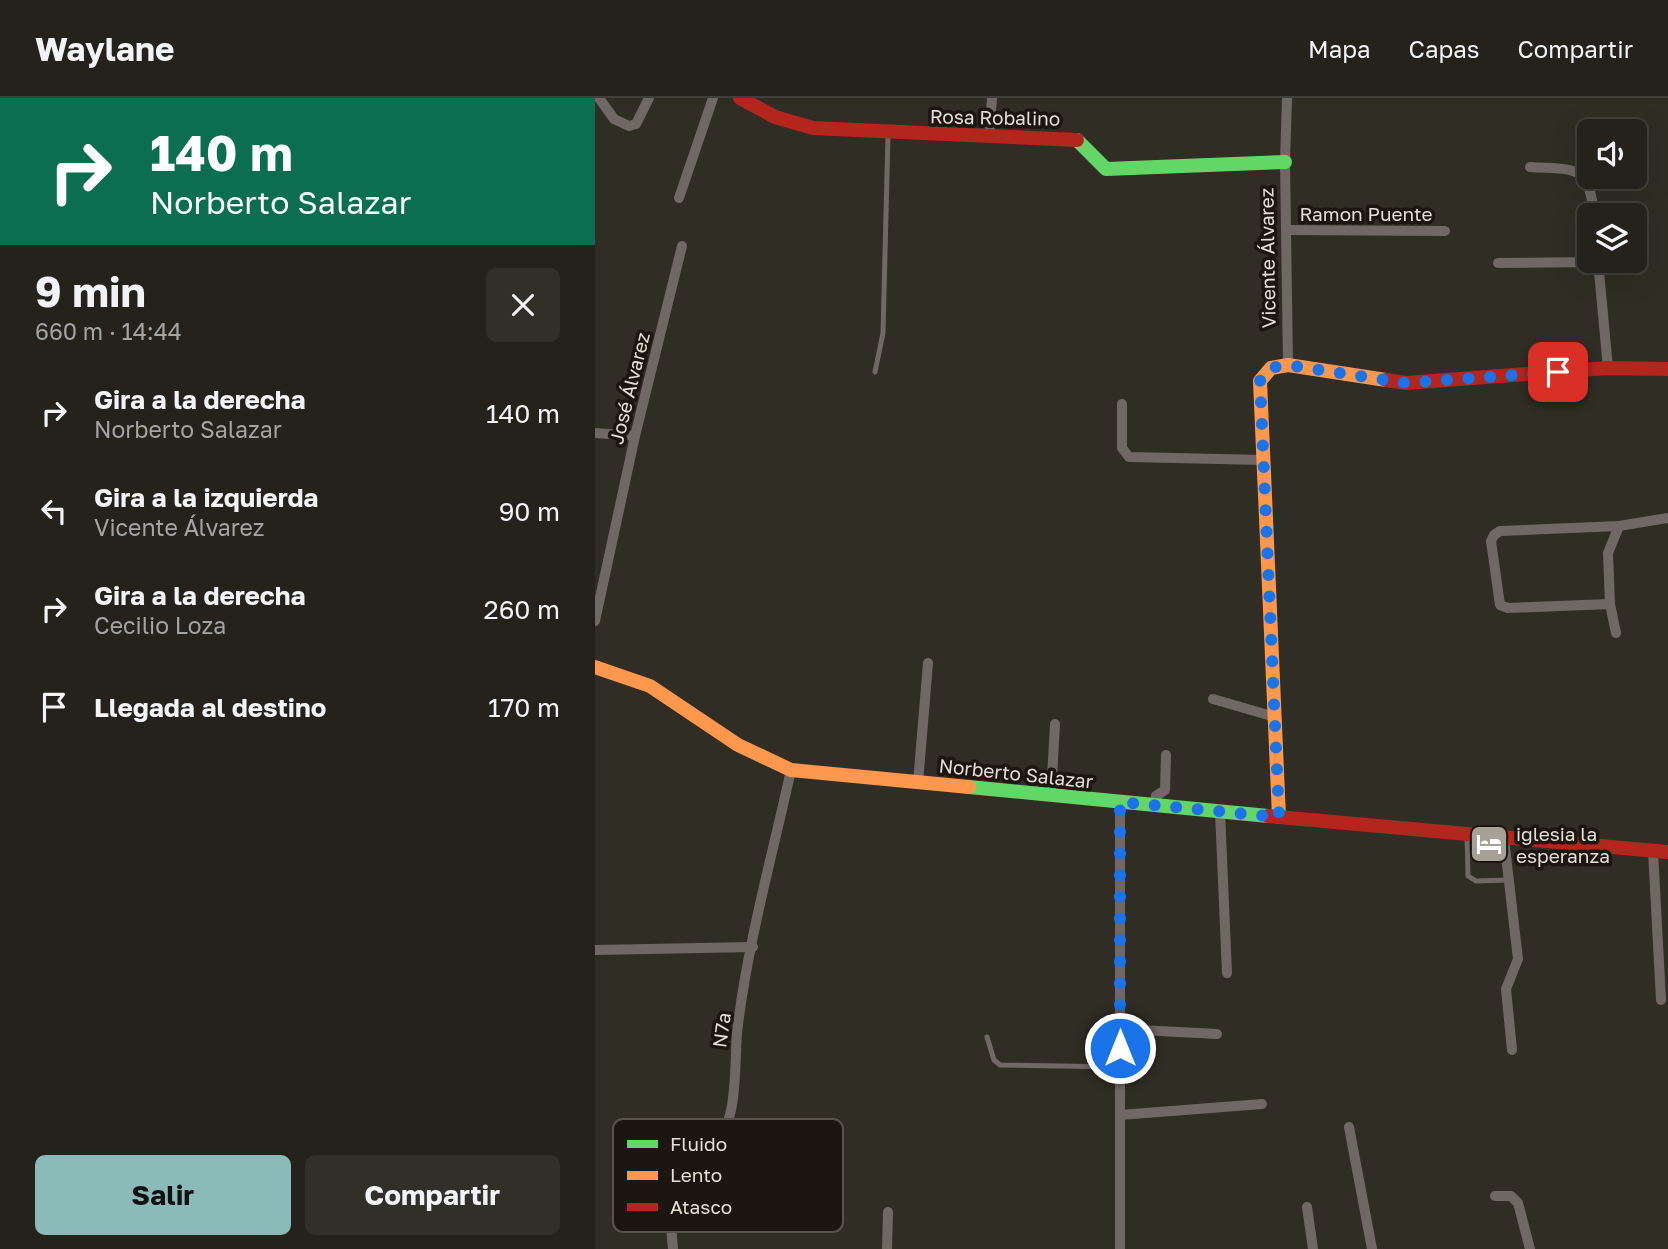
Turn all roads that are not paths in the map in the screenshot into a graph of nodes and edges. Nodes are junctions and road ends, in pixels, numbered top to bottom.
1 (599, 98) edge
2 (649, 98) edge
3 (713, 98) edge
4 (740, 98) edge
5 (992, 98) edge
6 (1287, 98) edge
7 (888, 133) junction
8 (989, 137) junction
9 (1285, 162) junction
10 (1530, 167) dead end
11 (678, 198) dead end
12 (1592, 203) edge
13 (1287, 230) junction
14 (1445, 231) dead end
15 (682, 246) dead end
16 (1577, 261) edge
17 (1498, 263) dead end
18 (1600, 273) edge
19 (1288, 365) junction
20 (1608, 368) junction
21 (1668, 369) edge
22 (875, 372) dead end
23 (1122, 404) dead end
24 (595, 433) edge
25 (635, 436) junction
26 (1264, 460) junction
27 (1668, 518) edge
28 (1619, 526) junction
29 (1610, 604) junction
30 (595, 621) edge
31 (1616, 633) dead end
32 (928, 663) dead end
33 (595, 667) edge
34 (1213, 699) dead end
35 (1275, 717) junction
36 (1055, 724) dead end
37 (1166, 755) dead end
38 (791, 770) junction
39 (918, 783) junction
40 (1051, 795) junction
41 (1120, 802) junction
42 (1154, 806) junction
43 (1220, 812) junction
44 (1279, 817) junction
45 (1467, 836) junction
46 (1504, 839) junction
47 (1661, 852) edge
48 (1507, 880) junction
49 (753, 947) junction
50 (595, 950) edge
51 (1227, 973) dead end
52 (1661, 1000) dead end
53 (1120, 1029) junction
54 (1217, 1034) dead end
55 (987, 1037) dead end
56 (1512, 1050) dead end
57 (1120, 1067) junction
58 (1262, 1104) dead end
59 (1120, 1115) junction
60 (728, 1119) edge
61 (1349, 1127) dead end
62 (1495, 1196) dead end
63 (1307, 1207) dead end
64 (888, 1212) dead end
65 (887, 1249) edge
66 (1120, 1249) edge
67 (1313, 1249) edge
68 (1372, 1249) edge
69 (1530, 1249) edge

1 - 2 street
3 - 11 street
4 - 7 street, Rosa Robalino
5 - 8 street
6 - 9 street, Vicente Álvarez
7 - 8 street, Rosa Robalino
7 - 22 lane
8 - 9 street, Rosa Robalino
9 - 13 street, Vicente Álvarez
10 - 12 street
13 - 14 street, Ramon Puente
13 - 19 street, Vicente Álvarez
15 - 25 street, José Álvarez
16 - 17 street
18 - 20 street
19 - 20 street
19 - 26 street
20 - 21 street
23 - 26 street
24 - 25 street
25 - 30 street, José Álvarez
26 - 35 street
27 - 28 street
28 - 29 street
28 - 29 street
29 - 31 street
32 - 39 street
33 - 38 street, Norberto Salazar
34 - 35 street
35 - 44 street
36 - 40 street
37 - 42 street
38 - 39 street, Norberto Salazar
38 - 49 street, N7a
39 - 40 street, Norberto Salazar
40 - 41 street, Norberto Salazar
41 - 42 street, Norberto Salazar
41 - 53 street
42 - 43 street, Norberto Salazar
43 - 44 street, Norberto Salazar
43 - 51 street
44 - 45 street, Norberto Salazar
45 - 46 street, Norberto Salazar
45 - 48 lane
46 - 47 street, Norberto Salazar
46 - 48 street
47 - 52 street
48 - 56 street
49 - 50 street
49 - 60 street, N7a
53 - 54 street
53 - 57 street
55 - 57 lane
57 - 59 street
58 - 59 street
59 - 66 street
61 - 68 street
62 - 69 street
63 - 67 street
64 - 65 street

